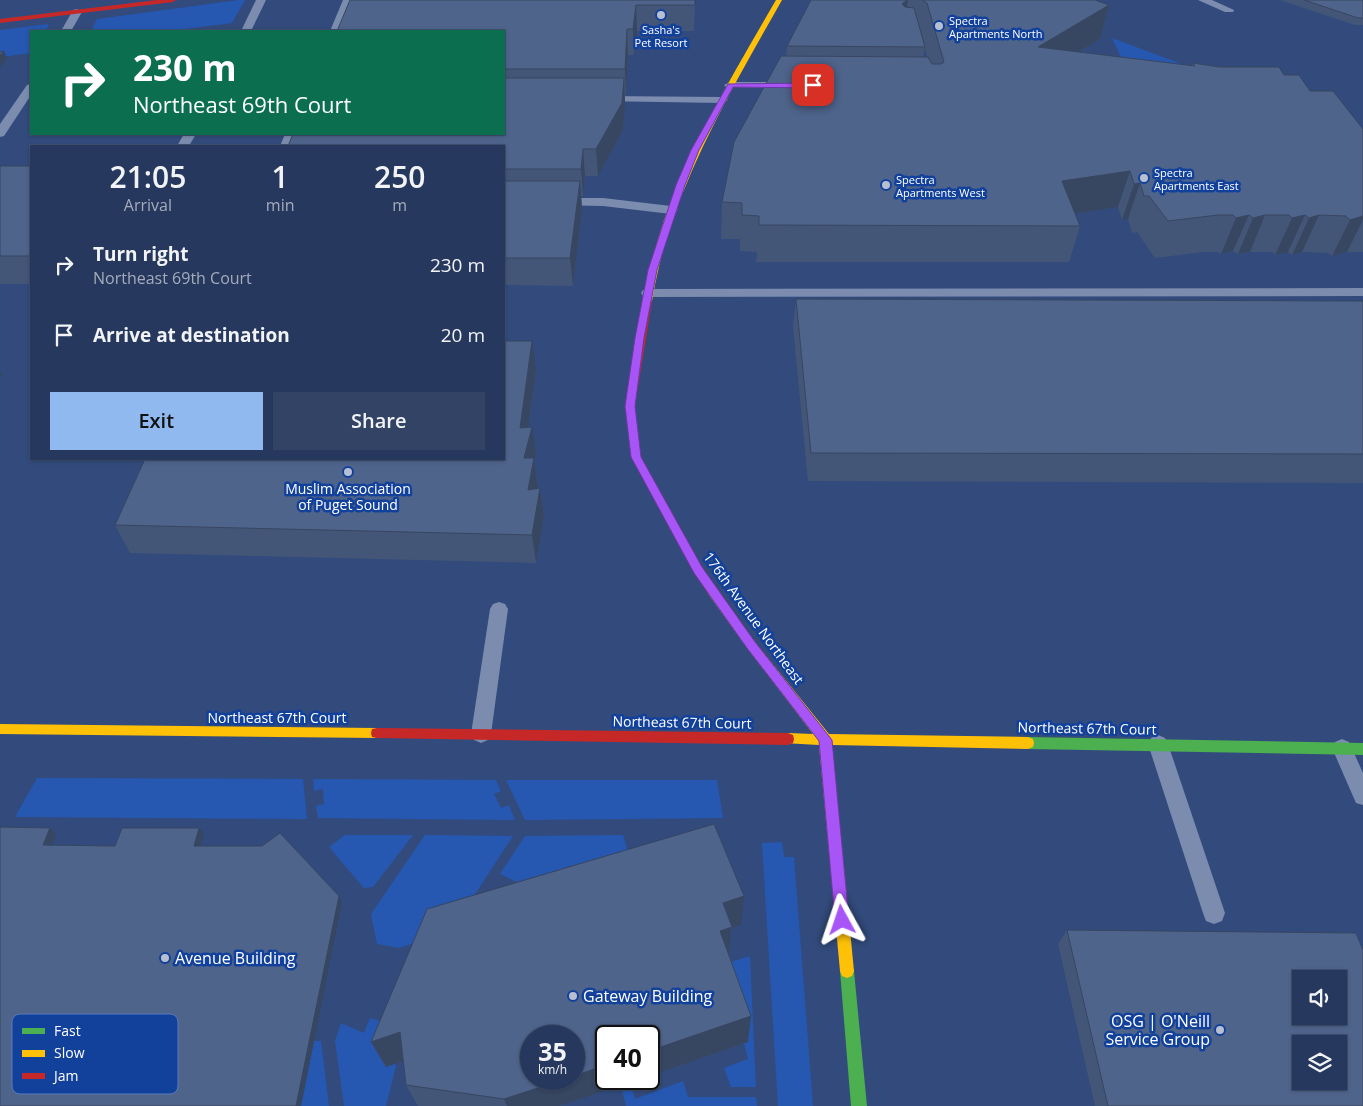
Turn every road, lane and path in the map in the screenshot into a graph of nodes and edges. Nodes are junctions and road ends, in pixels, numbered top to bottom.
1 (173, 0) edge
2 (261, 0) edge
3 (778, 0) edge
4 (1203, 0) edge
5 (1223, 0) edge
6 (350, 3) edge
7 (77, 12) junction
8 (0, 21) edge
9 (67, 30) edge
10 (244, 30) edge
11 (336, 30) edge
12 (730, 85) junction
13 (803, 85) edge
14 (30, 88) edge
15 (590, 99) edge
16 (722, 100) junction
17 (0, 133) edge
18 (544, 202) edge
19 (672, 210) junction
20 (1363, 292) edge
21 (648, 293) junction
22 (499, 609) dead end
23 (0, 730) edge
24 (481, 734) junction
25 (825, 740) junction
26 (1158, 744) junction
27 (1342, 748) junction
28 (1363, 749) edge
29 (1363, 796) edge
30 (1214, 913) dead end
31 (859, 1106) edge

1 - 7 street
2 - 10 lane
3 - 12 street, 176th Avenue Northeast
4 - 5 lane
6 - 11 lane
7 - 8 street
7 - 9 lane
12 - 13 lane
12 - 16 street, 176th Avenue Northeast
14 - 17 lane
15 - 16 lane
16 - 19 street, 176th Avenue Northeast
18 - 19 lane
19 - 21 street, 176th Avenue Northeast
20 - 21 lane
21 - 25 street, 176th Avenue Northeast
22 - 24 lane
23 - 24 street, Northeast 67th Court
24 - 25 street, Northeast 67th Court
25 - 26 street, Northeast 67th Court
25 - 31 street
26 - 27 street, Northeast 67th Court
26 - 30 lane
27 - 28 street, Northeast 67th Court
27 - 29 lane

